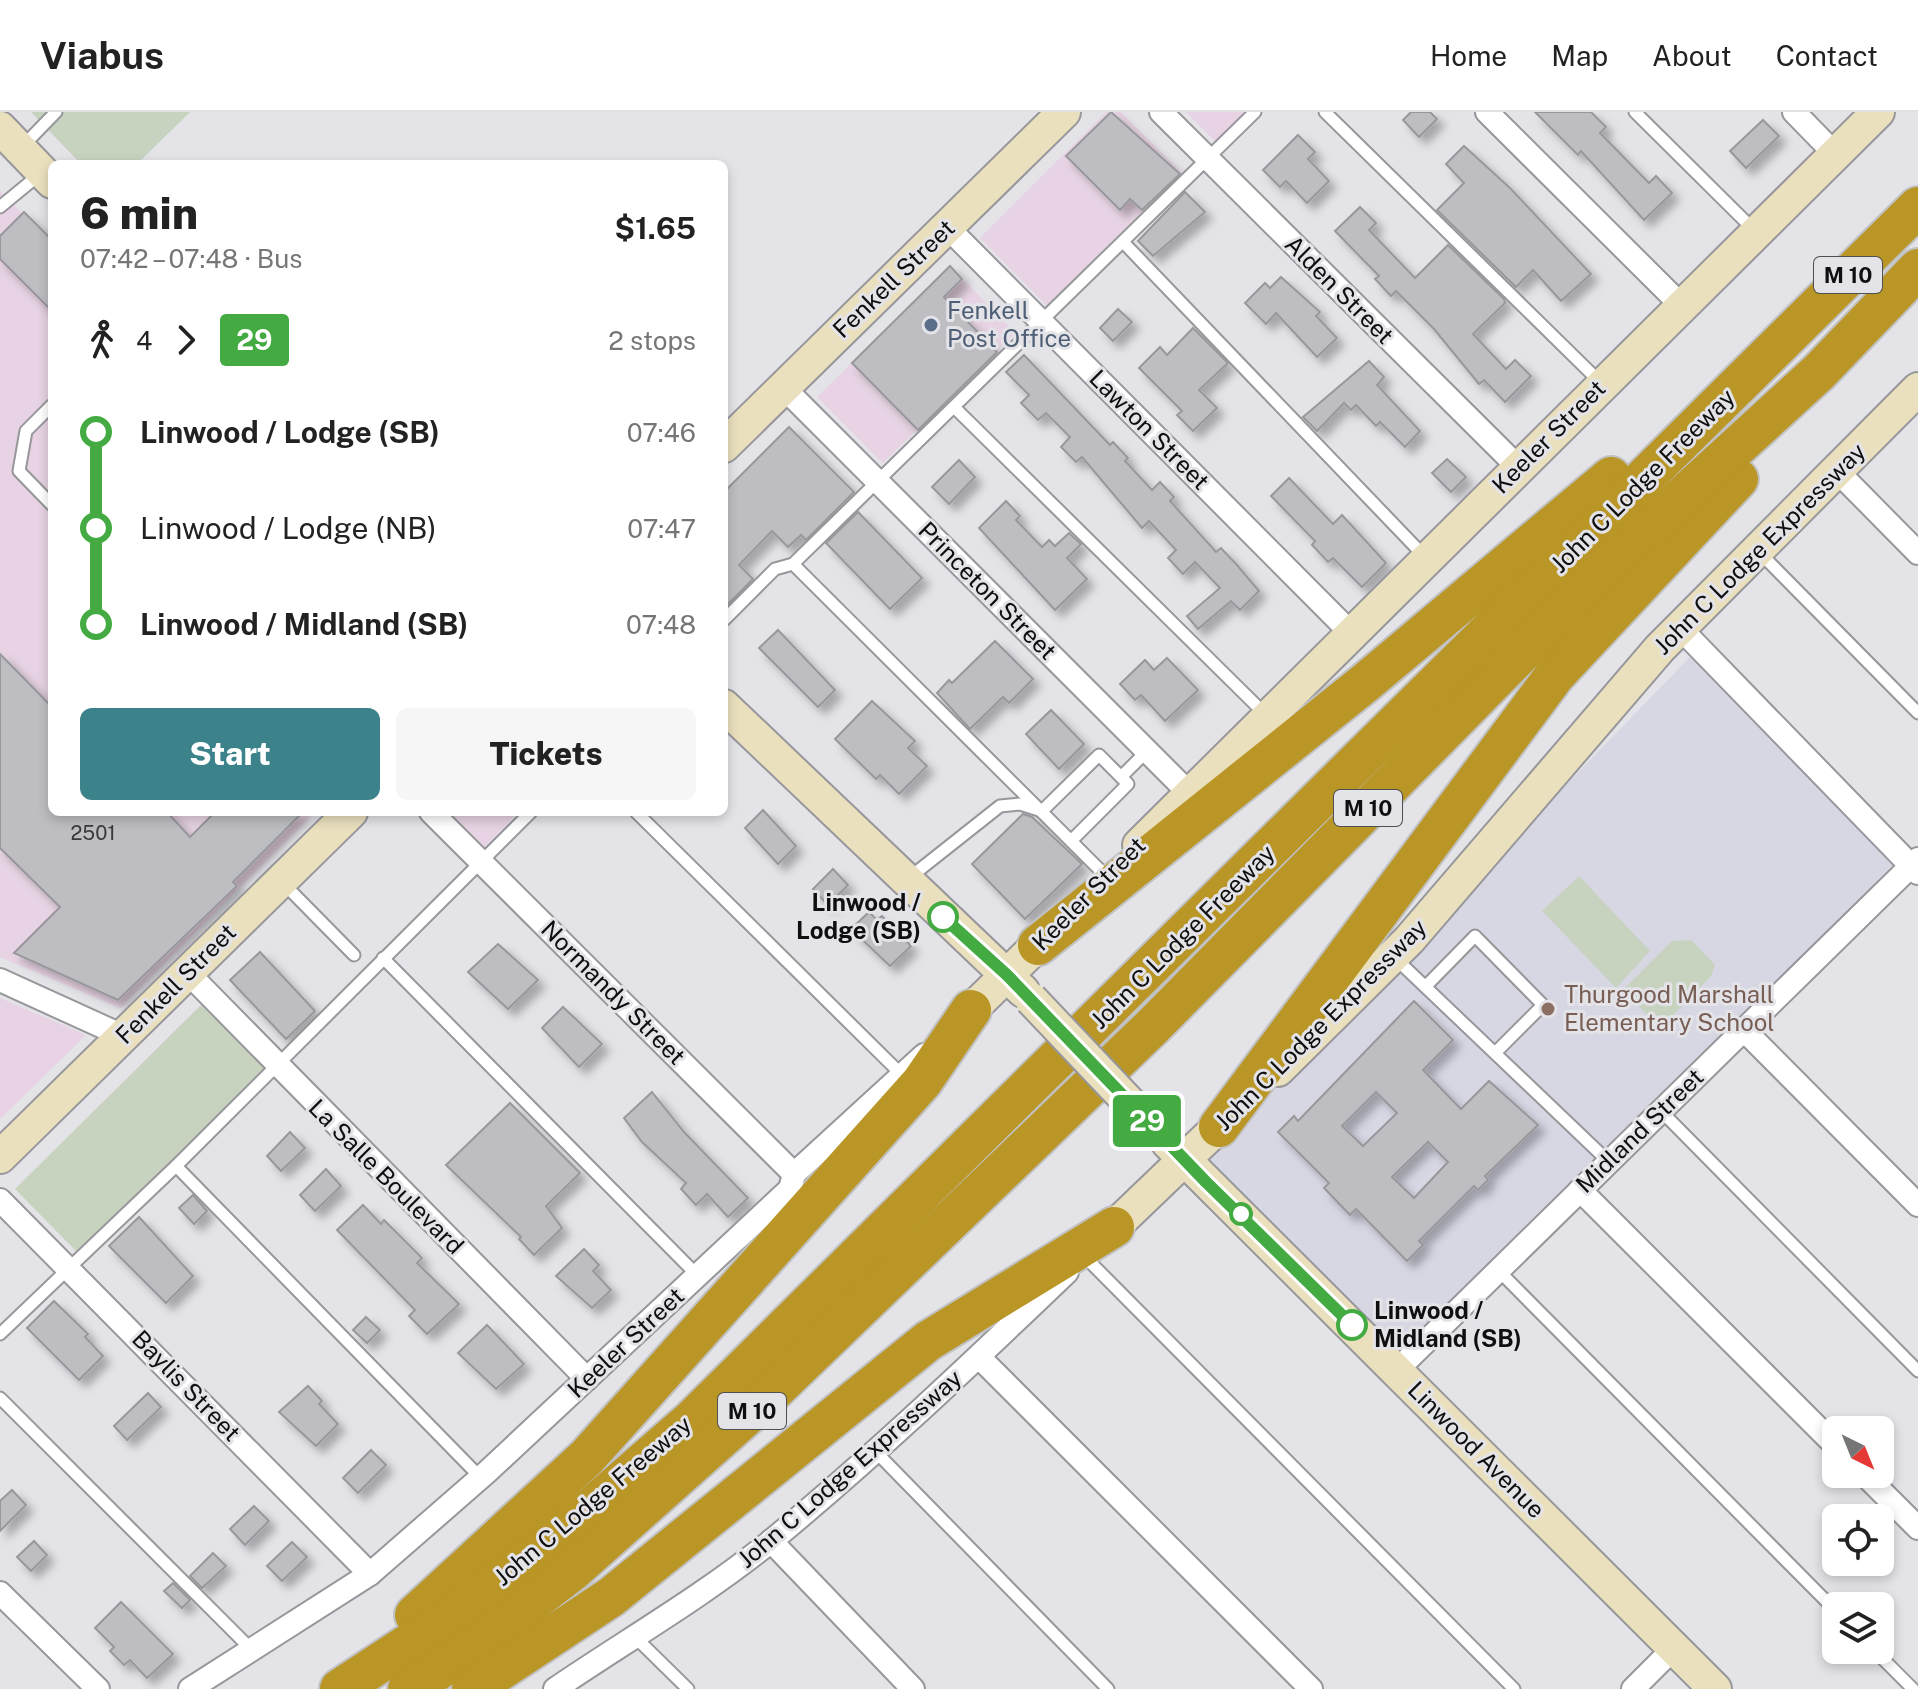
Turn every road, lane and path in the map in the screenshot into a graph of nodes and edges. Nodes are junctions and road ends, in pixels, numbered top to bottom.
1 (56, 112) edge
2 (1064, 112) edge
3 (1161, 112) edge
4 (1255, 112) edge
5 (1325, 112) edge
6 (1487, 112) edge
7 (1635, 112) edge
8 (1794, 112) edge
9 (1878, 112) edge
10 (10, 138) edge
11 (1835, 154) junction
12 (1207, 159) junction
13 (47, 177) edge
14 (0, 207) edge
15 (1918, 207) edge
16 (947, 227) junction
17 (1756, 231) junction
18 (1124, 243) junction
19 (1918, 269) edge
20 (1681, 305) junction
21 (1041, 322) junction
22 (1779, 343) junction
23 (1819, 372) junction
24 (1602, 384) junction
25 (784, 388) junction
26 (1918, 389) edge
27 (954, 407) junction
28 (48, 409) edge
29 (728, 442) edge
30 (1518, 467) junction
31 (1836, 470) junction
32 (878, 482) junction
33 (48, 501) edge
34 (1757, 550) junction
35 (1918, 553) edge
36 (1426, 559) junction
37 (793, 564) junction
38 (728, 616) edge
39 (1680, 628) junction
40 (1351, 633) junction
41 (728, 710) edge
42 (1918, 713) edge
43 (1268, 716) junction
44 (1147, 751) junction
45 (1121, 777) junction
46 (1190, 794) junction
47 (1042, 811) junction
48 (347, 816) edge
49 (435, 816) edge
50 (527, 816) edge
51 (640, 816) edge
52 (1071, 841) junction
53 (481, 861) junction
54 (1916, 866) edge
55 (1107, 877) junction
56 (281, 880) junction
57 (905, 881) junction
58 (1038, 945) junction
59 (354, 955) dead end
60 (1393, 956) junction
61 (383, 958) junction
62 (188, 973) junction
63 (1007, 975) junction
64 (0, 980) edge
65 (1427, 985) junction
66 (971, 1010) junction
67 (1744, 1030) junction
68 (123, 1036) junction
69 (1496, 1052) junction
70 (275, 1065) junction
71 (902, 1075) junction
72 (1661, 1111) junction
73 (1219, 1127) junction
74 (0, 1157) edge
75 (1184, 1159) junction
76 (1609, 1162) junction
77 (176, 1166) junction
78 (794, 1174) junction
79 (1580, 1190) junction
80 (0, 1200) edge
81 (1918, 1205) edge
82 (1114, 1227) junction
83 (1084, 1256) junction
84 (70, 1269) junction
85 (1498, 1270) junction
86 (698, 1277) junction
87 (0, 1334) edge
88 (979, 1357) junction
89 (1397, 1370) junction
90 (1918, 1371) edge
91 (587, 1379) junction
92 (0, 1398) edge
93 (1822, 1432) edge
94 (874, 1450) junction
95 (480, 1477) junction
96 (1878, 1488) edge
97 (1918, 1528) edge
98 (771, 1541) junction
99 (370, 1574) junction
100 (0, 1593) edge
101 (1822, 1597) edge
102 (636, 1638) junction
103 (1674, 1648) junction
104 (252, 1650) junction
105 (1888, 1664) edge
106 (98, 1689) edge
107 (190, 1689) edge
108 (329, 1689) edge
109 (340, 1689) edge
110 (408, 1689) edge
111 (472, 1689) edge
112 (555, 1689) edge
113 (688, 1689) edge
114 (913, 1689) edge
115 (1108, 1689) edge
116 (1311, 1689) edge
117 (1514, 1689) edge
118 (1633, 1689) edge
119 (1715, 1689) edge
120 (1913, 1689) edge

1 - 10 lane
2 - 16 main road, Fenkell Street
3 - 12 street, Alden Street
4 - 12 lane
5 - 24 lane
6 - 20 street
7 - 17 lane
8 - 11 street
9 - 11 main road, Keeler Street
10 - 13 main road
11 - 17 main road, Keeler Street
12 - 18 lane
12 - 30 street, Alden Street
13 - 14 lane
15 - 22 highway, John C Lodge Freeway / M 10
16 - 21 street, Lawton Street
16 - 25 main road, Fenkell Street
17 - 20 main road, Keeler Street
18 - 21 lane
18 - 36 lane
19 - 23 highway, John C Lodge Freeway / M 10
20 - 24 main road, Keeler Street
21 - 27 lane
21 - 40 street, Lawton Street
22 - 58 highway
22 - 109 highway, John C Lodge Freeway / M 10
23 - 73 highway
23 - 110 highway, John C Lodge Freeway / M 10
24 - 30 main road, Keeler Street
25 - 29 main road, Fenkell Street
25 - 32 street, Princeton Street
26 - 31 main road, John C Lodge Expressway
27 - 32 lane
27 - 43 lane
28 - 33 lane
30 - 36 main road, Keeler Street
31 - 34 main road, John C Lodge Expressway
31 - 35 street
32 - 37 lane
32 - 44 street, Princeton Street
34 - 39 main road, John C Lodge Expressway
34 - 42 lane
36 - 40 main road, Keeler Street
37 - 38 lane
37 - 47 lane
39 - 54 street
39 - 60 main road, John C Lodge Expressway
40 - 43 main road, Keeler Street
41 - 57 main road, Linwood Avenue
43 - 46 main road, Keeler Street
44 - 45 lane
44 - 46 street, Princeton Street
45 - 47 lane
45 - 52 lane
46 - 55 main road, Keeler Street
47 - 52 lane
47 - 57 lane
48 - 56 main road, Fenkell Street
49 - 53 street, Normandy Street
50 - 53 lane
51 - 71 lane
52 - 55 lane
53 - 61 lane
53 - 78 street, Normandy Street
54 - 67 street, Midland Street
55 - 58 main road, Keeler Street
56 - 59 lane
56 - 62 main road, Fenkell Street
57 - 63 main road, Linwood Avenue
58 - 63 main road, Keeler Street
60 - 65 lane
60 - 73 main road, John C Lodge Expressway
61 - 70 lane
61 - 86 lane
62 - 68 main road, Fenkell Street
62 - 70 street, La Salle Boulevard
63 - 66 main road, Keeler Street
63 - 75 main road, Linwood Avenue, bridge
64 - 68 street
65 - 69 lane
65 - 69 lane
66 - 71 street, Keeler Street
66 - 108 highway
67 - 72 street, Midland Street
67 - 81 street
68 - 74 main road, Fenkell Street
69 - 76 lane
70 - 77 lane
70 - 91 street, La Salle Boulevard
71 - 78 street, Keeler Street
72 - 76 street, Midland Street
72 - 90 lane
73 - 75 main road, John C Lodge Expressway
75 - 82 main road, John C Lodge Expressway
75 - 89 main road, Linwood Avenue
76 - 79 street, Midland Street
77 - 84 lane
77 - 95 lane
78 - 86 street, Keeler Street
79 - 85 street, Midland Street
79 - 93 street
80 - 84 street, Baylis Street
82 - 83 street, John C Lodge Expressway
82 - 111 highway
83 - 88 street, John C Lodge Expressway
83 - 117 lane
84 - 87 lane
84 - 99 street, Baylis Street
85 - 89 street, Midland Street
85 - 101 lane
86 - 91 street, Keeler Street
88 - 94 street, John C Lodge Expressway
88 - 116 street
89 - 103 main road, Linwood Avenue
91 - 95 street, Keeler Street
92 - 104 lane
94 - 98 street, John C Lodge Expressway
94 - 115 lane
95 - 99 street, Keeler Street
96 - 97 street
98 - 102 street, John C Lodge Expressway
98 - 114 street
99 - 104 street, Keeler Street
100 - 106 street
102 - 112 street, John C Lodge Expressway
102 - 113 lane
103 - 118 street
103 - 119 main road, Linwood Avenue
104 - 107 street, Keeler Street
105 - 120 lane

